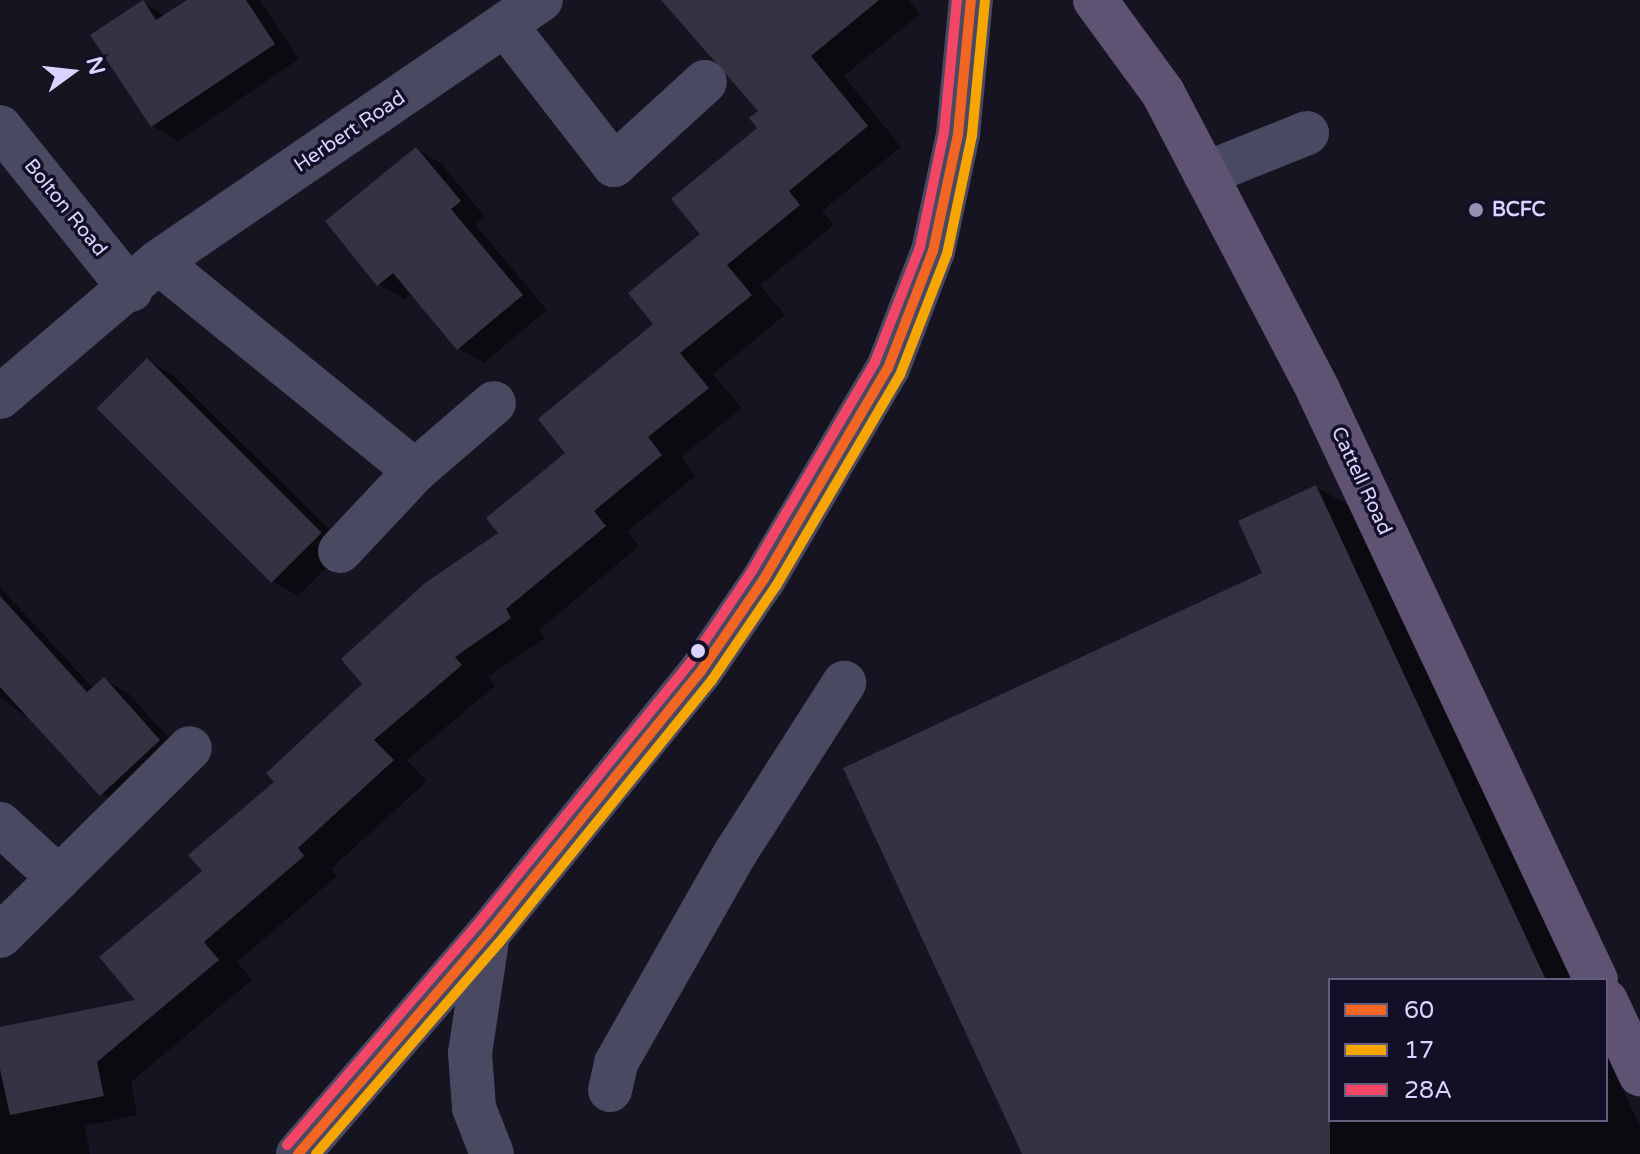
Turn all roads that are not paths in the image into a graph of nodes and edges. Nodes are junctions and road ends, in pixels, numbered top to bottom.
1 (541, 0) edge
2 (971, 0) edge
3 (1095, 0) edge
4 (506, 26) junction
5 (705, 82) dead end
6 (0, 127) edge
7 (1307, 133) dead end
8 (1205, 174) junction
9 (144, 276) junction
10 (0, 397) edge
11 (494, 403) dead end
12 (415, 471) junction
13 (340, 551) dead end
14 (844, 683) dead end
15 (190, 748) dead end
16 (0, 824) edge
17 (59, 878) junction
18 (488, 934) junction
19 (0, 936) edge
20 (1595, 978) edge
21 (1608, 1005) edge
22 (1640, 1074) edge
23 (610, 1090) dead end
24 (298, 1154) edge
25 (492, 1154) edge

1 - 4 street, Herbert Road
2 - 18 street
3 - 8 main road, Cattell Road
4 - 5 street
4 - 9 street, Herbert Road
6 - 9 street, Bolton Road
7 - 8 street
8 - 20 main road, Cattell Road
9 - 10 street, Herbert Road
9 - 12 street
11 - 12 street
12 - 13 street
14 - 23 street
15 - 17 street
16 - 17 street
17 - 19 street
18 - 24 street
18 - 25 street
21 - 22 main road

